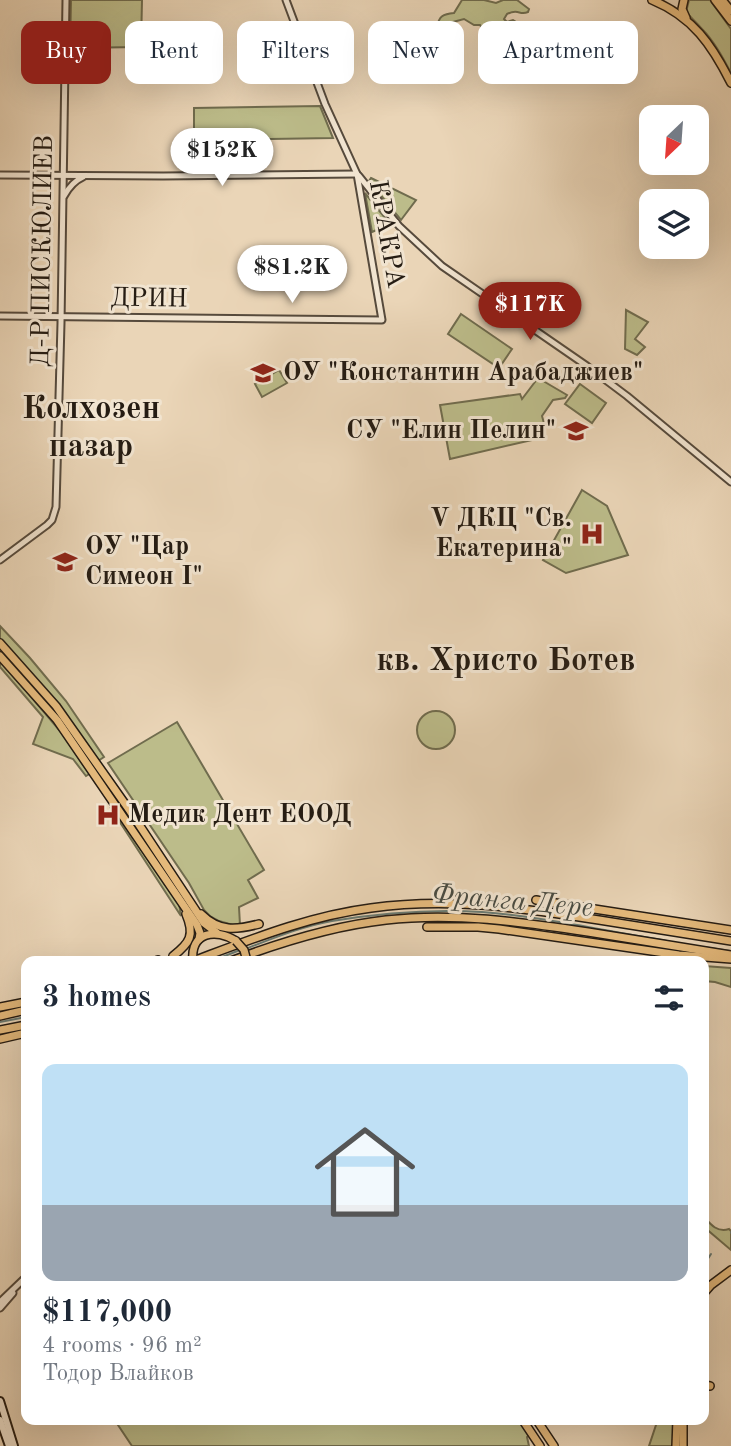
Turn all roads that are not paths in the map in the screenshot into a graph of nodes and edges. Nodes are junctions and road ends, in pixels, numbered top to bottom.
1 (66, 0) edge
2 (286, 0) edge
3 (652, 0) edge
4 (684, 0) edge
5 (715, 0) edge
6 (722, 0) edge
7 (731, 11) edge
8 (731, 21) edge
9 (688, 22) junction
10 (731, 83) edge
11 (358, 174) junction
12 (0, 175) edge
13 (62, 175) junction
14 (86, 175) junction
15 (63, 199) junction
16 (0, 316) edge
17 (61, 317) junction
18 (382, 320) joint
19 (731, 482) edge
20 (0, 560) edge
21 (0, 643) edge
22 (0, 656) edge
23 (536, 900) dead end
24 (180, 901) junction
25 (191, 903) junction
26 (259, 924) dead end
27 (427, 927) dead end
28 (731, 930) edge
29 (216, 933) junction
30 (199, 939) junction
31 (731, 941) edge
32 (174, 956) edge
33 (194, 956) edge
34 (202, 956) edge
35 (245, 956) edge
36 (246, 956) edge
37 (704, 956) edge
38 (709, 956) edge
39 (731, 957) edge
40 (21, 1003) edge
41 (0, 1007) edge
42 (21, 1011) edge
43 (0, 1016) edge
44 (21, 1026) edge
45 (0, 1030) edge
46 (21, 1034) edge
47 (0, 1039) edge
48 (731, 1270) edge
49 (21, 1282) edge
50 (16, 1287) junction
51 (709, 1289) edge
52 (0, 1302) edge
53 (0, 1308) edge
54 (0, 1401) edge
55 (0, 1420) edge
56 (527, 1425) edge
57 (541, 1425) edge
58 (677, 1425) edge
59 (683, 1425) edge
60 (12, 1446) edge
61 (540, 1446) edge
62 (554, 1446) edge
63 (676, 1446) edge
64 (683, 1446) edge

1 - 13 street, Д-Р ПИСКЮЛИЕВ
2 - 11 street, КРАКРА
3 - 9 main road
4 - 9 main road
5 - 8 main road
6 - 7 main road
9 - 10 main road
11 - 14 street
11 - 18 street, КРАКРА
11 - 19 street
12 - 13 street
13 - 14 street
13 - 15 street, Д-Р ПИСКЮЛИЕВ
14 - 15 street
15 - 17 street, Д-Р ПИСКЮЛИЕВ
16 - 17 street, ДРИН
17 - 18 street, ДРИН
17 - 20 street, Д-Р ПИСКЮЛИЕВ
21 - 25 main road
22 - 24 main road
23 - 28 main road
24 - 30 main road
24 - 32 main road
25 - 26 main road
25 - 29 main road
27 - 37 main road
29 - 30 main road
29 - 36 main road, bridge
30 - 33 main road
31 - 34 main road
35 - 39 main road
38 - 39 main road
40 - 41 main road
42 - 43 main road
44 - 45 main road
46 - 47 main road
48 - 51 main road
49 - 50 street
50 - 52 street
50 - 53 street
54 - 60 main road
55 - 60 main road
56 - 61 main road
57 - 62 main road
58 - 63 main road
59 - 64 main road

